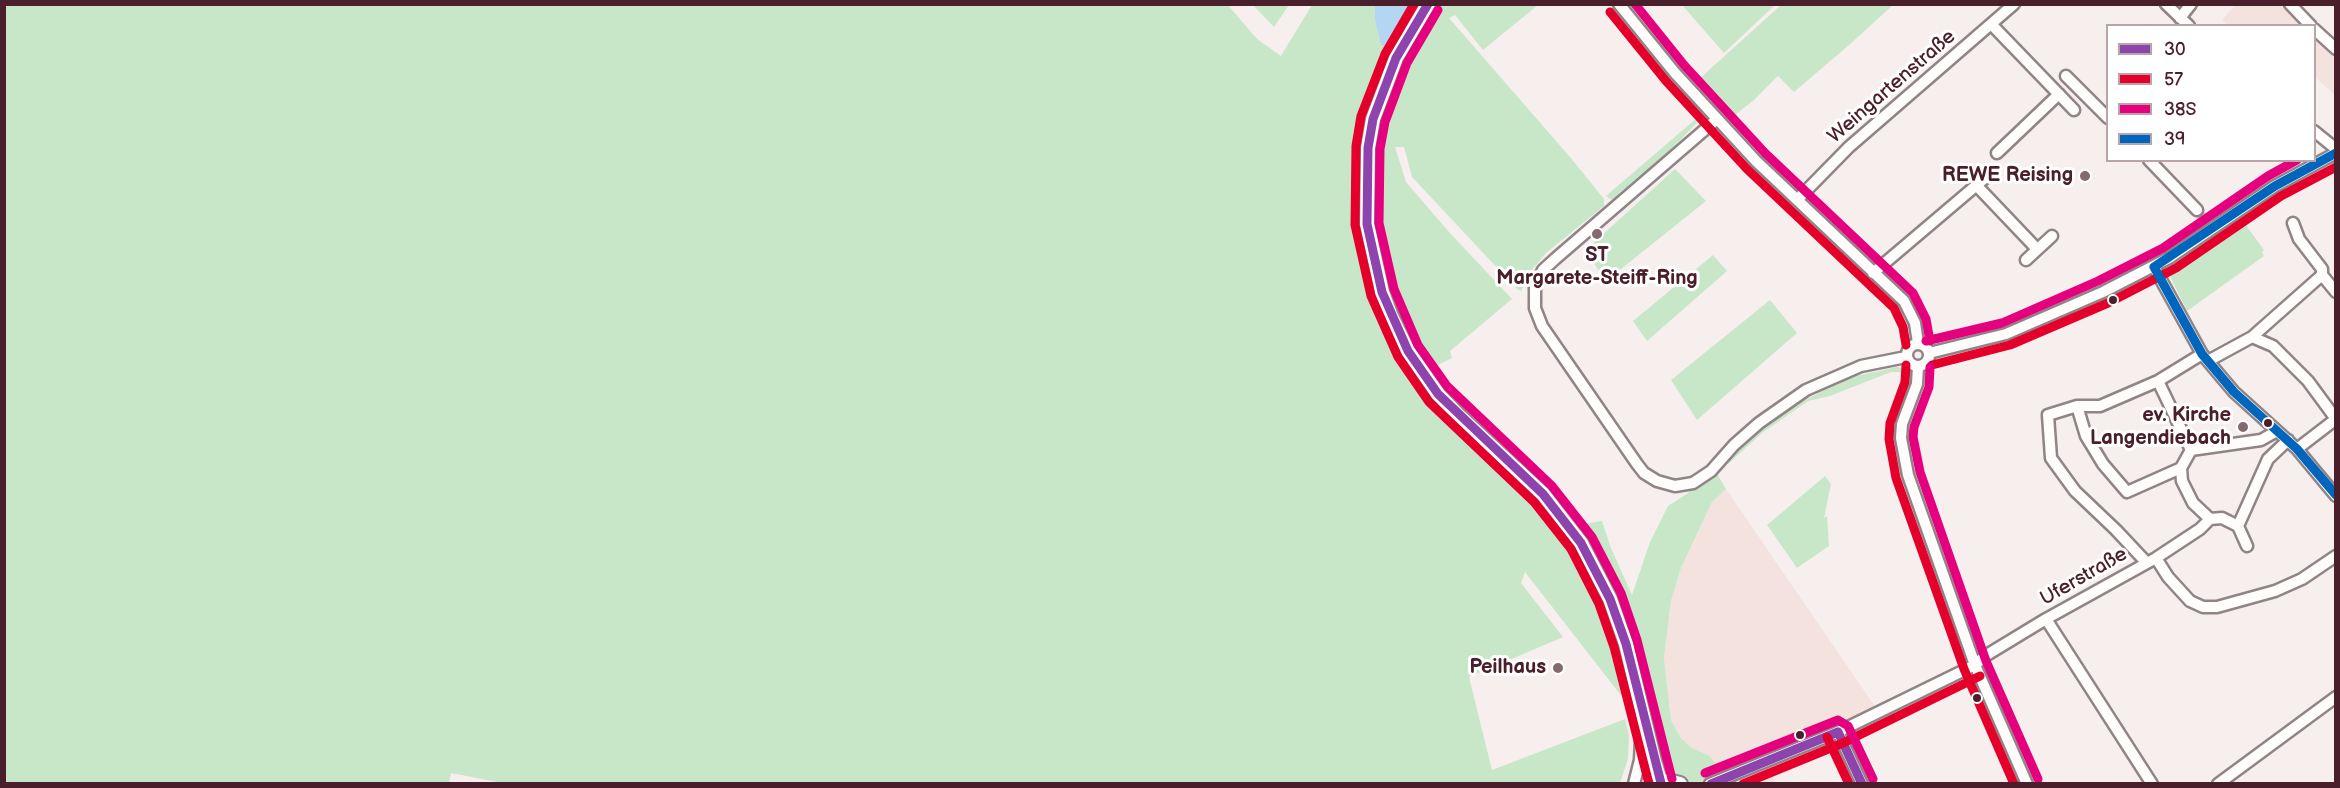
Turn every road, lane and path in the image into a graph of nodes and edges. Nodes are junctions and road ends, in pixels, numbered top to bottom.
1 (1428, 4) edge
2 (1619, 4) edge
3 (2014, 4) edge
4 (2166, 4) edge
5 (2191, 4) edge
6 (2290, 4) edge
7 (2180, 18) junction
8 (2187, 24) edge
9 (2309, 24) edge
10 (1992, 25) junction
11 (2316, 31) edge
12 (2336, 49) edge
13 (2066, 76) dead end
14 (2059, 94) junction
15 (2074, 110) dead end
16 (2106, 116) edge
17 (1716, 120) junction
18 (2316, 133) edge
19 (2336, 151) edge
20 (1997, 153) dead end
21 (2151, 162) edge
22 (1797, 200) junction
23 (2197, 210) tunnel mouth
24 (2293, 223) dead end
25 (2052, 236) dead end
26 (2037, 249) junction
27 (2026, 260) dead end
28 (2154, 267) junction
29 (1873, 273) junction
30 (2322, 275) junction
31 (2336, 292) edge
32 (2253, 337) junction
33 (1918, 343) junction
34 (1929, 353) junction
35 (1906, 357) junction
36 (2205, 357) junction
37 (1918, 366) junction
38 (2158, 381) junction
39 (2077, 406) junction
40 (2336, 419) edge
41 (2277, 431) junction
42 (2288, 440) junction
43 (2300, 447) junction
44 (2191, 450) junction
45 (2181, 468) junction
46 (2334, 492) edge
47 (2210, 519) junction
48 (2238, 526) junction
49 (2247, 546) dead end
50 (2336, 556) edge
51 (2151, 560) junction
52 (2046, 619) junction
53 (1975, 665) junction
54 (2336, 697) edge
55 (1642, 710) junction
56 (1838, 732) junction
57 (1634, 783) edge
58 (1660, 783) edge
59 (1680, 783) edge
60 (1710, 783) edge
61 (1862, 783) edge
62 (2027, 783) edge
63 (2152, 783) edge
64 (2218, 783) edge

1 - 55 main road
2 - 17 street
3 - 10 street, Weingartenstraße
4 - 7 street
5 - 7 street
6 - 9 street
7 - 8 street
10 - 14 street
10 - 22 street, Weingartenstraße
11 - 12 street
13 - 16 street
14 - 15 street
14 - 20 street
17 - 22 street
17 - 35 street
18 - 19 street
19 - 28 street
21 - 23 street
22 - 29 street
24 - 30 street
25 - 26 street
26 - 27 street
26 - 29 street
28 - 34 street
28 - 36 street
29 - 33 street
30 - 31 street
30 - 32 street
32 - 36 street
32 - 40 street
33 - 34 street
33 - 35 street
34 - 37 street
35 - 37 street
36 - 38 street
36 - 41 street
37 - 53 street
38 - 39 street
38 - 44 street
39 - 45 street
39 - 51 street
40 - 43 street
41 - 42 street
41 - 44 street
42 - 43 street
42 - 48 street
43 - 46 street
44 - 45 street
45 - 47 street
47 - 48 street
47 - 51 street, Uferstraße
48 - 49 street
50 - 51 street
51 - 52 street, Uferstraße
52 - 53 street, Uferstraße
52 - 63 street
53 - 56 street, Uferstraße
53 - 62 street
54 - 64 street
55 - 57 street
55 - 58 main road
56 - 60 street, Uferstraße
56 - 61 street
58 - 59 main road

